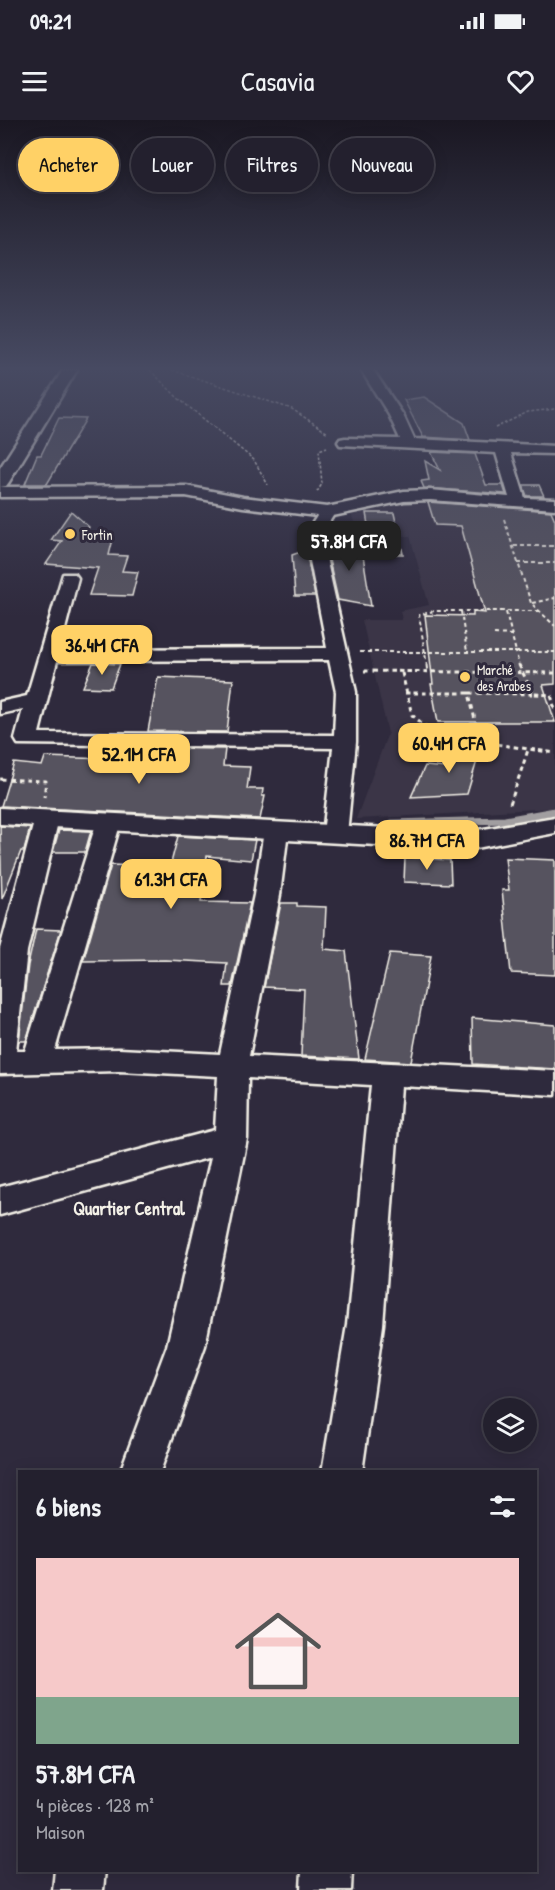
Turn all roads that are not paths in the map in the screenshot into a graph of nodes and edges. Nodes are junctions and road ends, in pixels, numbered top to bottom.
1 (18, 453) edge
2 (504, 453) edge
3 (0, 482) edge
4 (0, 492) edge
5 (518, 503) junction
6 (555, 504) edge
7 (327, 512) junction
8 (69, 578) dead end
9 (49, 655) junction
10 (339, 659) junction
11 (37, 700) junction
12 (0, 708) edge
13 (345, 742) junction
14 (0, 816) edge
15 (44, 818) junction
16 (110, 821) junction
17 (555, 825) edge
18 (276, 831) junction
19 (335, 834) junction
20 (0, 1058) edge
21 (37, 1062) junction
22 (0, 1063) edge
23 (234, 1065) junction
24 (387, 1074) junction
25 (555, 1083) edge
26 (231, 1139) junction
27 (0, 1201) edge
28 (141, 1470) edge
29 (342, 1470) edge
30 (80, 1872) edge
31 (327, 1872) edge
32 (78, 1890) edge
33 (326, 1890) edge

1 - 3 main road
2 - 5 street
4 - 7 street
5 - 6 street
5 - 7 street
7 - 10 street
8 - 9 street
9 - 10 street
9 - 11 street
10 - 13 street
11 - 12 street
11 - 13 street
13 - 19 street
14 - 15 main road
15 - 16 main road
15 - 20 street
16 - 18 main road
16 - 21 street
17 - 19 main road
18 - 19 main road
18 - 23 street
21 - 22 street
21 - 23 street
23 - 24 street
23 - 26 street
24 - 25 street
24 - 29 street
26 - 27 street
26 - 28 street
30 - 32 street
31 - 33 street

